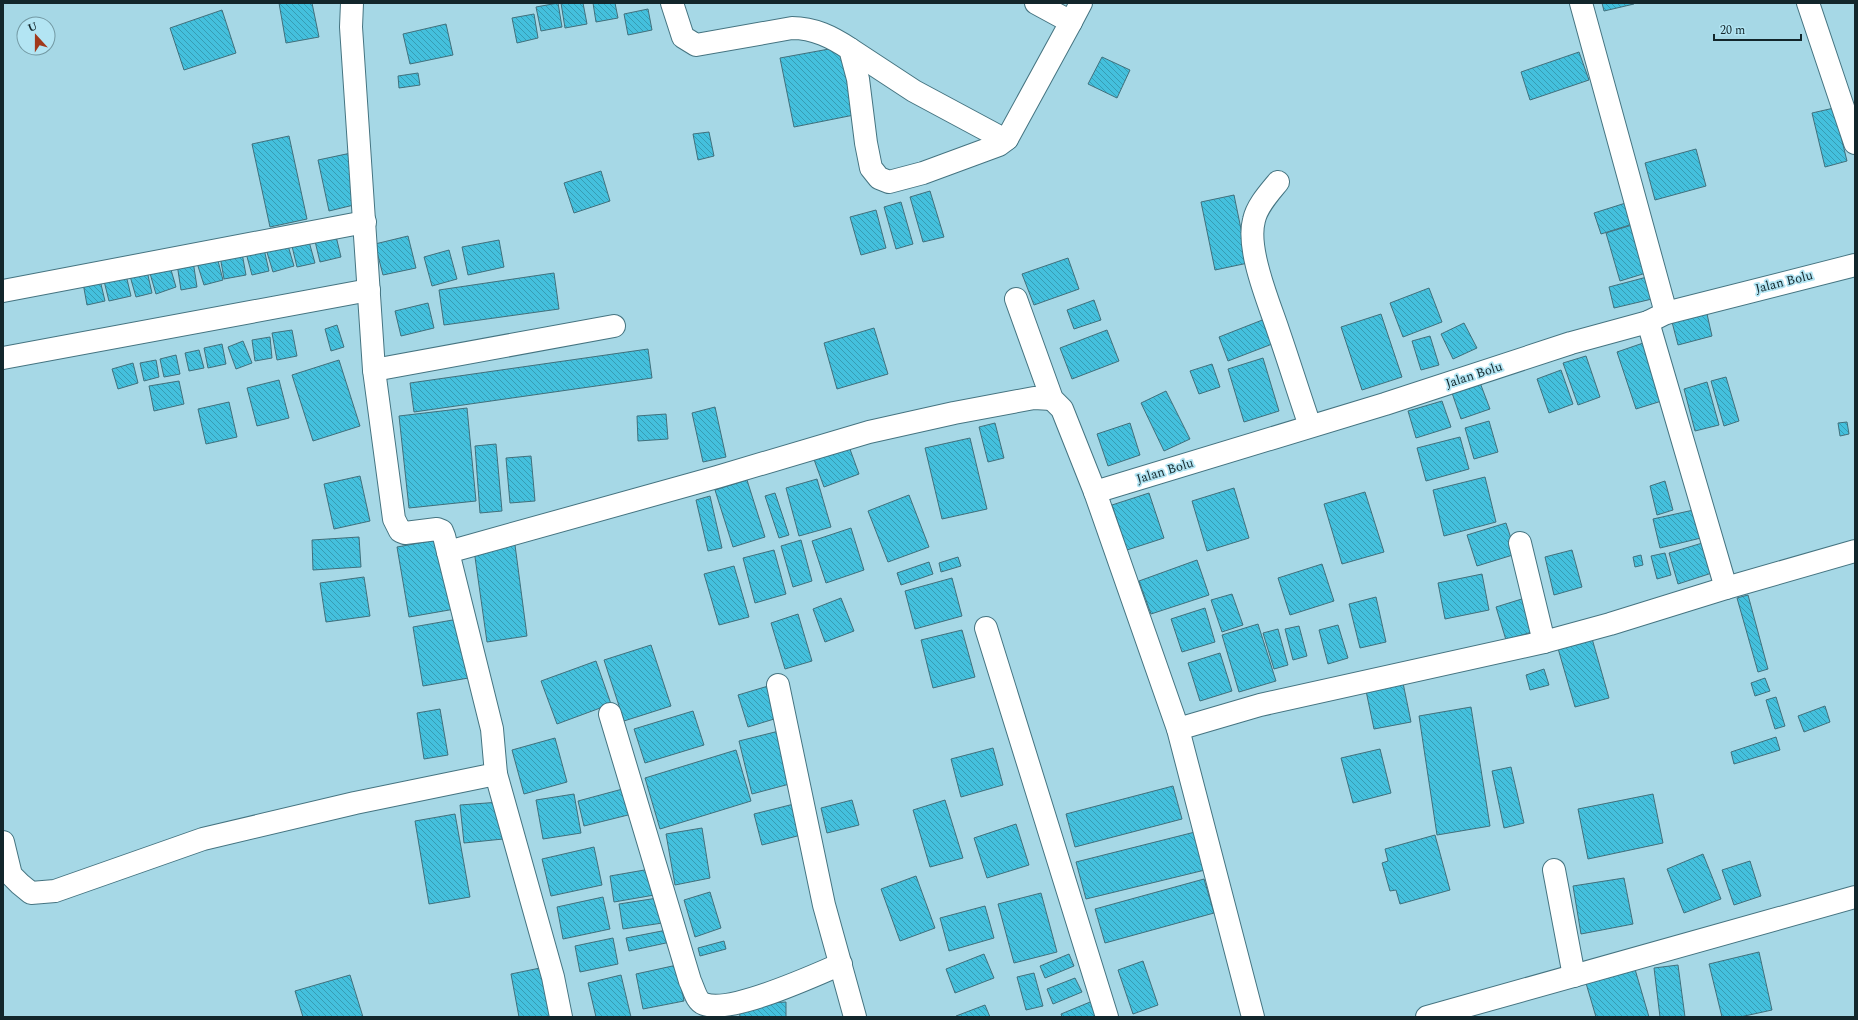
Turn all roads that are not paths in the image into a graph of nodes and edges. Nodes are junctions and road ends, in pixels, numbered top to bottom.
1 (352, 3) edge
2 (672, 3) edge
3 (1036, 3) edge
4 (1081, 3) edge
5 (1581, 3) edge
6 (1808, 3) edge
7 (1071, 22) junction
8 (850, 49) junction
9 (1007, 139) junction
10 (1855, 143) edge
11 (1278, 182) dead end
12 (365, 222) junction
13 (1855, 265) edge
14 (369, 290) junction
15 (3, 291) edge
16 (1016, 299) dead end
17 (1657, 317) junction
18 (614, 326) dead end
19 (3, 358) edge
20 (374, 370) junction
21 (1052, 400) junction
22 (1310, 426) junction
23 (1095, 492) junction
24 (1520, 543) dead end
25 (1855, 551) edge
26 (448, 552) junction
27 (1726, 588) junction
28 (986, 628) dead end
29 (1544, 642) junction
30 (778, 685) dead end
31 (610, 714) dead end
32 (1178, 729) junction
33 (496, 774) junction
34 (3, 842) edge
35 (1554, 870) dead end
36 (1855, 897) edge
37 (841, 964) junction
38 (1574, 976) junction
39 (561, 1017) edge
40 (855, 1017) edge
41 (1107, 1017) edge
42 (1252, 1017) edge
43 (1427, 1017) edge

1 - 12 street
2 - 8 street
3 - 7 street
4 - 7 street
5 - 17 street
6 - 10 street
7 - 9 street
8 - 9 street
8 - 9 street
11 - 22 street
12 - 14 street
12 - 15 street
13 - 17 street, Jalan Bolu
14 - 19 street
14 - 20 street
16 - 21 street
17 - 22 street, Jalan Bolu
17 - 27 street
18 - 20 street
20 - 26 street
21 - 23 street
21 - 26 street
22 - 23 street, Jalan Bolu
23 - 32 street
24 - 29 street
25 - 27 street
26 - 33 street
27 - 29 street
28 - 41 street
29 - 32 street
30 - 37 street
31 - 37 street
32 - 42 street
33 - 34 street
33 - 39 street
35 - 38 street
36 - 38 street
37 - 40 street
38 - 43 street

